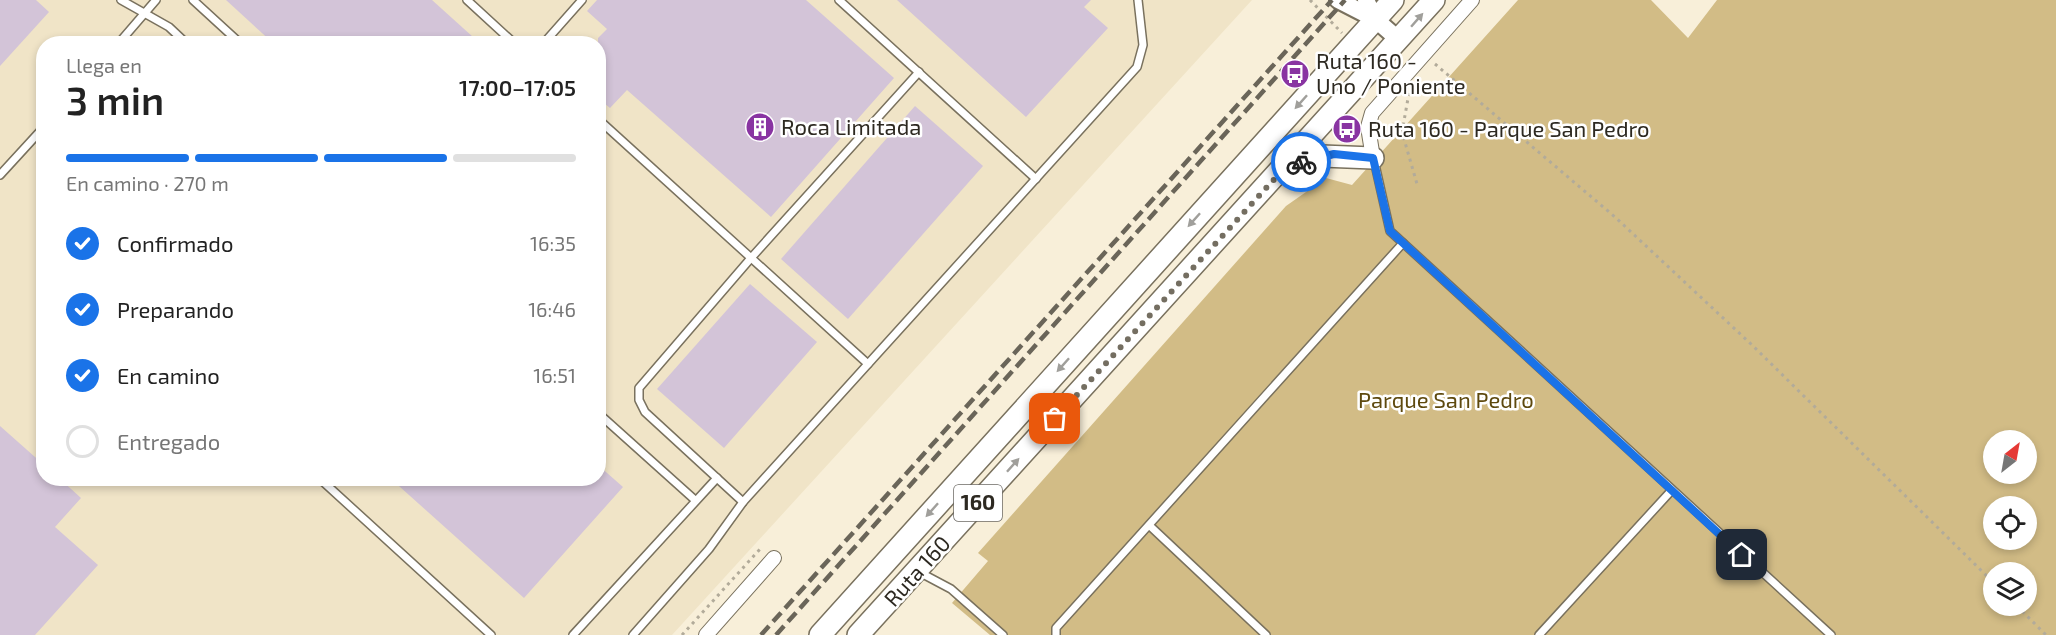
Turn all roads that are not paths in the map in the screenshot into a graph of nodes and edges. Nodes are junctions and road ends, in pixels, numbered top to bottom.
1 (121, 0) edge
2 (156, 0) edge
3 (193, 0) edge
4 (467, 0) edge
5 (582, 0) edge
6 (839, 0) edge
7 (1138, 0) edge
8 (1338, 0) edge
9 (1393, 0) edge
10 (1434, 0) edge
11 (1472, 0) edge
12 (1371, 10) edge
13 (144, 14) junction
14 (125, 36) edge
15 (179, 36) edge
16 (231, 36) edge
17 (506, 36) edge
18 (550, 36) edge
19 (1399, 40) junction
20 (919, 72) junction
21 (606, 126) edge
22 (36, 136) edge
23 (1373, 158) junction
24 (1279, 174) junction
25 (0, 176) edge
26 (1036, 178) junction
27 (1403, 243) junction
28 (751, 258) junction
29 (868, 364) junction
30 (606, 420) edge
31 (717, 478) junction
32 (328, 486) edge
33 (1671, 490) junction
34 (695, 500) junction
35 (744, 502) junction
36 (1150, 526) junction
37 (774, 558) dead end
38 (917, 570) junction
39 (491, 635) edge
40 (573, 635) edge
41 (633, 635) edge
42 (706, 635) edge
43 (820, 635) edge
44 (858, 635) edge
45 (1003, 635) edge
46 (1056, 635) edge
47 (1266, 635) edge
48 (1539, 635) edge
49 (1830, 635) edge

1 - 13 lane
2 - 13 lane
3 - 16 lane
4 - 17 lane
5 - 18 lane
6 - 20 lane
7 - 26 lane
8 - 12 street
9 - 12 highway, Ruta 160 / 160
19 -> 10 highway, Ruta 160 / 160
11 - 23 street
12 - 19 street
12 -> 43 highway, Ruta 160 / 160
13 - 14 lane
13 - 15 lane
19 - 24 highway, Ruta 160 / 160
20 - 26 lane
20 - 28 lane
21 - 28 lane
22 - 25 lane
23 - 24 highway
23 - 27 lane
38 -> 24 highway, Ruta 160 / 160
26 - 29 lane
27 - 33 lane
27 - 36 lane
28 - 29 lane
28 - 31 lane
29 - 35 lane
30 - 34 lane
31 - 34 lane
31 - 35 lane
32 - 39 lane
33 - 48 lane
33 - 49 lane
34 - 40 lane
35 - 41 lane
36 - 46 lane
36 - 47 lane
37 - 42 street
38 - 44 highway, Ruta 160 / 160
38 - 45 lane

